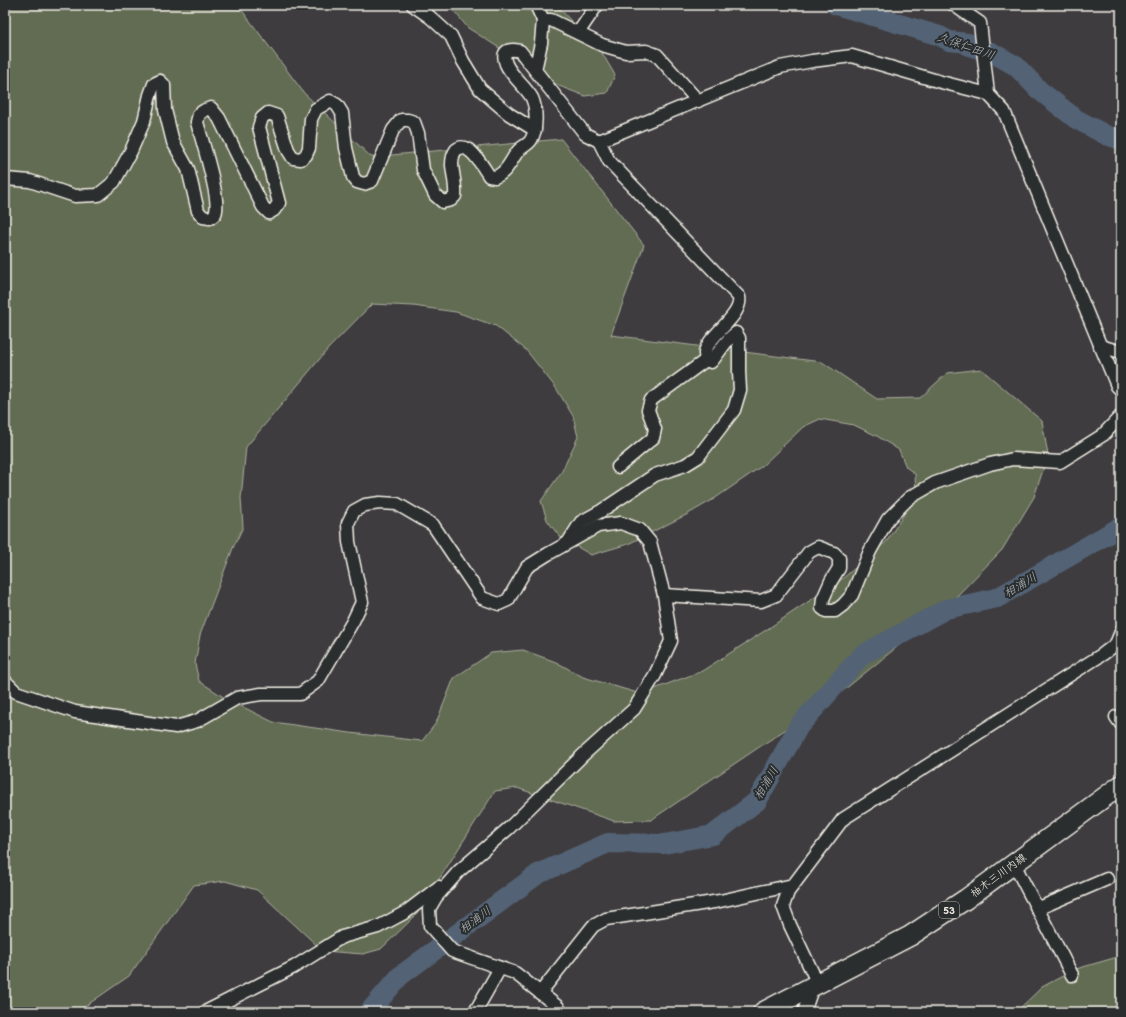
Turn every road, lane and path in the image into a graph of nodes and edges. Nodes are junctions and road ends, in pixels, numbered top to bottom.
1 (413, 5) edge
2 (536, 5) edge
3 (598, 5) edge
4 (954, 5) edge
5 (543, 20) junction
6 (578, 33) junction
7 (535, 70) junction
8 (988, 94) junction
9 (698, 101) junction
10 (534, 130) junction
11 (599, 141) junction
12 (5, 179) edge
13 (1100, 346) junction
14 (1121, 352) edge
15 (706, 360) junction
16 (1121, 390) edge
17 (1121, 416) edge
18 (618, 467) dead end
19 (568, 542) junction
20 (664, 595) junction
21 (1121, 632) edge
22 (5, 681) edge
23 (1121, 785) edge
24 (1014, 864) junction
25 (1107, 879) dead end
26 (449, 882) junction
27 (793, 885) junction
28 (1037, 909) junction
29 (500, 968) junction
30 (1072, 975) dead end
31 (815, 985) junction
32 (540, 993) junction
33 (205, 1012) edge
34 (475, 1012) edge
35 (561, 1012) edge
36 (763, 1012) edge
37 (804, 1012) edge

1 - 10 street
2 - 5 street
3 - 6 street
4 - 8 street
5 - 6 street
5 - 7 street
6 - 9 street
7 - 10 street
7 - 11 street
8 - 9 street
8 - 13 street
9 - 11 street
10 - 12 street
11 - 15 street
13 - 14 street
13 - 16 street
15 - 18 street
15 - 19 street
17 - 20 street
19 - 20 street
19 - 22 street
20 - 26 street
21 - 27 street
23 - 24 main road, 柚木三川内線 / 53
24 - 28 street
24 - 31 main road, 柚木三川内線 / 53
25 - 28 street
26 - 29 street
26 - 33 street
27 - 31 street
27 - 32 street
28 - 30 street
29 - 32 street
29 - 34 street
31 - 36 main road, 柚木三川内線 / 53
31 - 37 street
32 - 35 street

